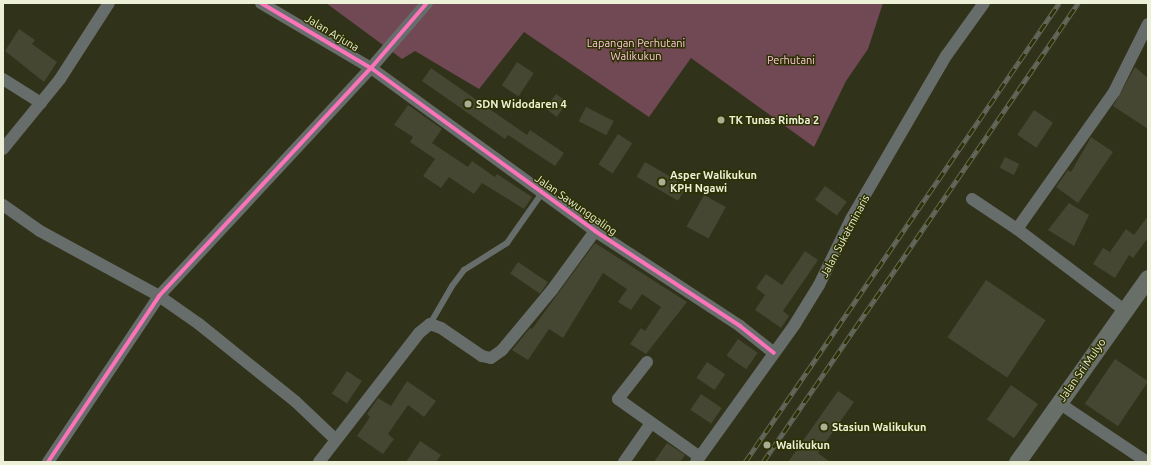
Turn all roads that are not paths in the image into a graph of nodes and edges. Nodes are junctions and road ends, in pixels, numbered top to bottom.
1 (109, 3) edge
2 (261, 3) edge
3 (427, 3) edge
4 (984, 3) edge
5 (1148, 24) edge
6 (372, 68) junction
7 (3, 79) edge
8 (41, 103) junction
9 (3, 149) edge
10 (542, 192) junction
11 (972, 199) dead end
12 (3, 205) edge
13 (1017, 229) junction
14 (596, 231) junction
15 (1148, 278) edge
16 (159, 296) junction
17 (1124, 310) junction
18 (430, 324) junction
19 (774, 353) junction
20 (647, 362) dead end
21 (1059, 403) junction
22 (651, 423) junction
23 (335, 438) junction
24 (698, 460) edge
25 (48, 462) edge
26 (319, 462) edge
27 (624, 462) edge
28 (1017, 462) edge
29 (1147, 462) edge

1 - 8 street
2 - 6 street, Jalan Arjuna
3 - 6 street
4 - 19 street, Jalan Sukatminaris
5 - 13 street
6 - 10 street, Jalan Sawunggaling
6 - 16 street
7 - 8 street
8 - 9 street
10 - 14 street, Jalan Sawunggaling
10 - 18 lane
11 - 13 street
12 - 16 street
13 - 17 street
14 - 18 street
14 - 19 street, Jalan Sawunggaling
15 - 17 main road, Jalan Sri Mulyo
16 - 23 street
16 - 25 street
17 - 21 main road, Jalan Sri Mulyo
18 - 23 street
19 - 24 street, Jalan Sukatminaris
20 - 22 street
21 - 28 main road, Jalan Sri Mulyo
21 - 29 street
22 - 24 street
22 - 27 street
23 - 26 street

